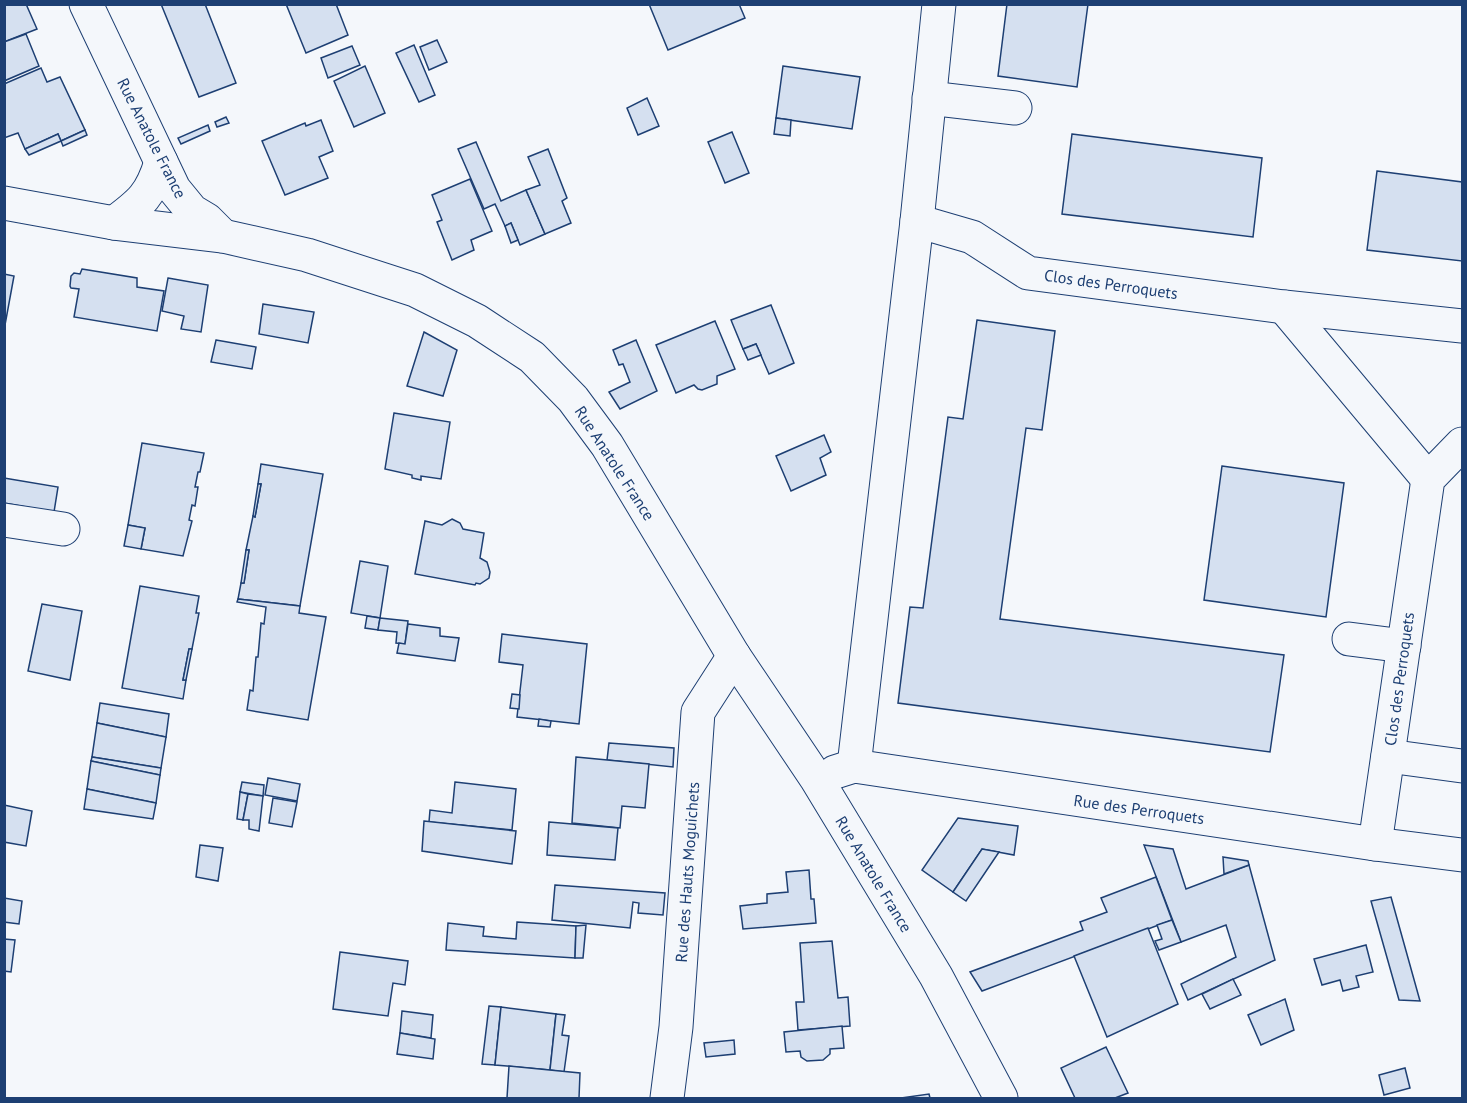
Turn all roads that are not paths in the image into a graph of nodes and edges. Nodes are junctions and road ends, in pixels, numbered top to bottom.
1 (86, 4) edge
2 (939, 4) edge
3 (929, 98) junction
4 (1015, 108) dead end
5 (161, 162) junction
6 (4, 203) edge
7 (917, 221) junction
8 (114, 223) junction
9 (223, 236) junction
10 (1284, 307) junction
11 (1462, 326) edge
12 (1462, 444) edge
13 (1428, 479) junction
14 (4, 520) edge
15 (63, 529) dead end
16 (1349, 639) dead end
17 (1404, 646) junction
18 (734, 656) junction
19 (1388, 756) junction
20 (854, 766) junction
21 (1462, 766) edge
22 (816, 778) junction
23 (1375, 844) junction
24 (1462, 855) edge
25 (667, 1098) edge
26 (1001, 1098) edge

1 - 5 street, Rue Anatole France
2 - 3 street
3 - 4 street
3 - 7 street
5 - 8 street
5 - 9 street, Rue Anatole France
6 - 8 street
7 - 10 street, Clos des Perroquets
7 - 20 street
8 - 9 street
9 - 18 street, Rue Anatole France
10 - 11 street, Clos des Perroquets
10 - 13 street
12 - 13 street
13 - 17 street, Clos des Perroquets
14 - 15 street
16 - 17 street
17 - 19 street, Clos des Perroquets
18 - 22 street, Rue Anatole France
18 - 25 street, Rue des Hauts Moguichets
19 - 21 street
19 - 23 street, Clos des Perroquets
20 - 22 street, Rue des Perroquets
20 - 23 street, Rue des Perroquets
22 - 26 street, Rue Anatole France
23 - 24 street, Rue des Perroquets

